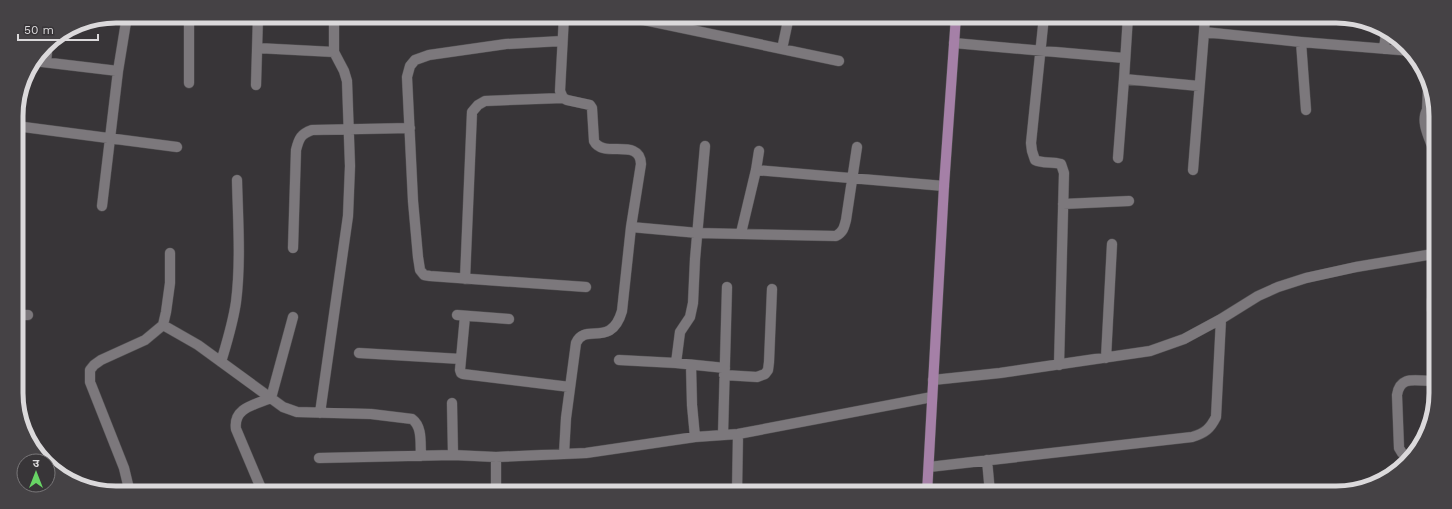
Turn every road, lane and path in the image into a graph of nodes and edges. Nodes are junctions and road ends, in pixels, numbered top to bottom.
1 (126, 23) edge
2 (189, 23) edge
3 (258, 23) edge
4 (334, 23) edge
5 (563, 23) edge
6 (681, 23) edge
7 (788, 23) edge
8 (955, 23) edge
9 (1043, 23) edge
10 (1127, 23) edge
11 (1205, 23) edge
12 (1204, 32) junction
13 (1386, 37) edge
14 (562, 41) junction
15 (1301, 42) junction
16 (954, 43) junction
17 (257, 48) junction
18 (782, 49) junction
19 (1384, 49) junction
20 (1041, 50) junction
21 (1403, 51) edge
22 (334, 52) junction
23 (47, 53) edge
24 (1124, 58) junction
25 (839, 61) dead end
26 (40, 62) edge
27 (46, 62) junction
28 (118, 70) junction
29 (1124, 79) junction
30 (189, 83) dead end
31 (256, 85) dead end
32 (1199, 86) junction
33 (563, 98) junction
34 (1306, 110) dead end
35 (1429, 111) edge
36 (23, 127) edge
37 (348, 128) junction
38 (410, 128) junction
39 (110, 137) junction
40 (1429, 138) edge
41 (705, 146) dead end
42 (176, 147) dead end
43 (857, 147) dead end
44 (759, 151) dead end
45 (1118, 158) dead end
46 (756, 170) junction
47 (1193, 170) dead end
48 (852, 179) junction
49 (237, 180) dead end
50 (944, 186) junction
51 (1129, 201) dead end
52 (1064, 204) junction
53 (102, 206) dead end
54 (631, 227) junction
55 (698, 233) junction
56 (741, 233) junction
57 (1112, 244) dead end
58 (293, 248) dead end
59 (170, 253) dead end
60 (1429, 255) edge
61 (465, 279) junction
62 (586, 287) dead end
63 (727, 287) dead end
64 (772, 289) dead end
65 (293, 317) dead end
66 (509, 319) dead end
67 (1221, 319) junction
68 (163, 325) junction
69 (360, 353) dead end
70 (1106, 358) junction
71 (461, 359) junction
72 (619, 360) dead end
73 (221, 362) junction
74 (676, 363) junction
75 (691, 365) junction
76 (1059, 365) junction
77 (724, 372) junction
78 (933, 380) junction
79 (1429, 381) edge
80 (570, 387) junction
81 (932, 397) junction
82 (271, 398) junction
83 (452, 403) dead end
84 (320, 414) junction
85 (738, 434) junction
86 (723, 435) junction
87 (695, 437) junction
88 (564, 454) junction
89 (453, 455) junction
90 (1405, 455) edge
91 (421, 456) junction
92 (496, 457) junction
93 (319, 458) dead end
94 (987, 460) junction
95 (929, 467) junction
96 (128, 486) edge
97 (260, 486) edge
98 (496, 486) edge
99 (737, 486) edge
100 (928, 486) edge
101 (989, 486) edge

1 - 28 street
2 - 30 street
3 - 17 street
4 - 22 street
5 - 14 street
6 - 18 street
7 - 18 street
8 - 16 main road
9 - 20 street
10 - 24 street
11 - 12 street
12 - 15 street
12 - 32 street
13 - 19 street
14 - 33 street
14 - 38 street
15 - 19 street
15 - 34 street
16 - 20 street
16 - 50 main road
17 - 22 street
17 - 31 street
18 - 25 street
19 - 21 street
20 - 24 street
20 - 52 street
22 - 37 street
23 - 27 street
24 - 29 street
26 - 27 street
27 - 28 street
28 - 39 street
29 - 32 street
29 - 45 street
32 - 47 street
33 - 54 street
33 - 61 street
35 - 40 street
36 - 39 street
37 - 38 street
37 - 58 street
37 - 84 street
38 - 61 street
39 - 42 street
39 - 53 street
41 - 55 street
43 - 48 street
44 - 46 street
46 - 48 street
46 - 56 street
48 - 50 street
48 - 56 street
49 - 73 street
50 - 78 main road
51 - 52 street
52 - 76 street
54 - 55 street
54 - 80 street
55 - 56 street
55 - 74 street
57 - 70 street
59 - 68 street
60 - 67 street
61 - 62 street
63 - 77 street
64 - 77 street
65 - 82 street
66 - 71 street
67 - 70 street
67 - 94 street
68 - 73 street
68 - 96 street
69 - 71 street
70 - 76 street
71 - 80 street
72 - 74 street
73 - 82 street
74 - 75 street
75 - 77 street
75 - 87 street
76 - 78 street
77 - 86 street
78 - 81 main road
79 - 90 street
80 - 88 street
81 - 85 street
81 - 95 main road
82 - 84 street
82 - 97 street
83 - 89 street
84 - 91 street
85 - 86 street
85 - 99 street
86 - 87 street
87 - 88 street
88 - 92 street
89 - 91 street
89 - 92 street
91 - 93 street
92 - 98 street
94 - 95 street
94 - 101 street
95 - 100 main road

